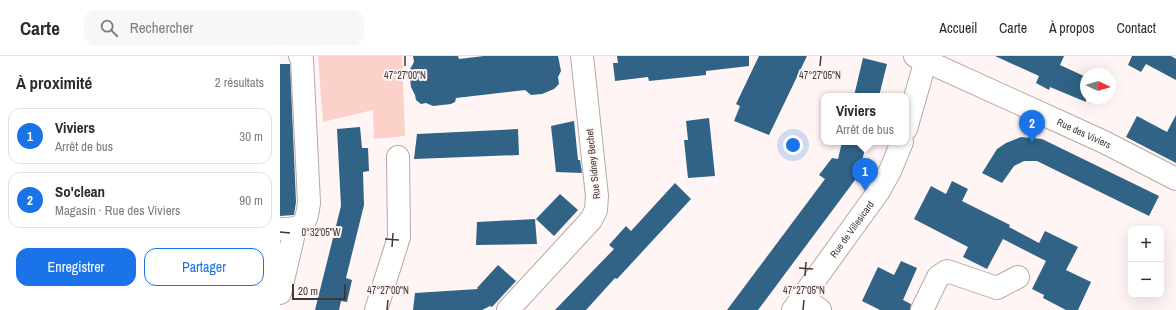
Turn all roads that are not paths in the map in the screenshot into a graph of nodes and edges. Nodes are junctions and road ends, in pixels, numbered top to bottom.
1 (300, 56) edge
2 (582, 56) edge
3 (923, 58) edge
4 (909, 117) edge
5 (901, 145) edge
6 (398, 157) dead end
7 (1176, 179) edge
8 (288, 229) edge
9 (1018, 277) dead end
10 (280, 293) edge
11 (797, 303) edge
12 (376, 310) edge
13 (508, 310) edge
14 (820, 310) edge
15 (922, 310) edge

1 - 8 street
2 - 13 street, Rue Sidney Bechet
3 - 4 street
3 - 7 street, Rue des Viviers
5 - 11 street, Rue de Villesicard
6 - 12 street
8 - 10 street
9 - 15 street
11 - 14 street

